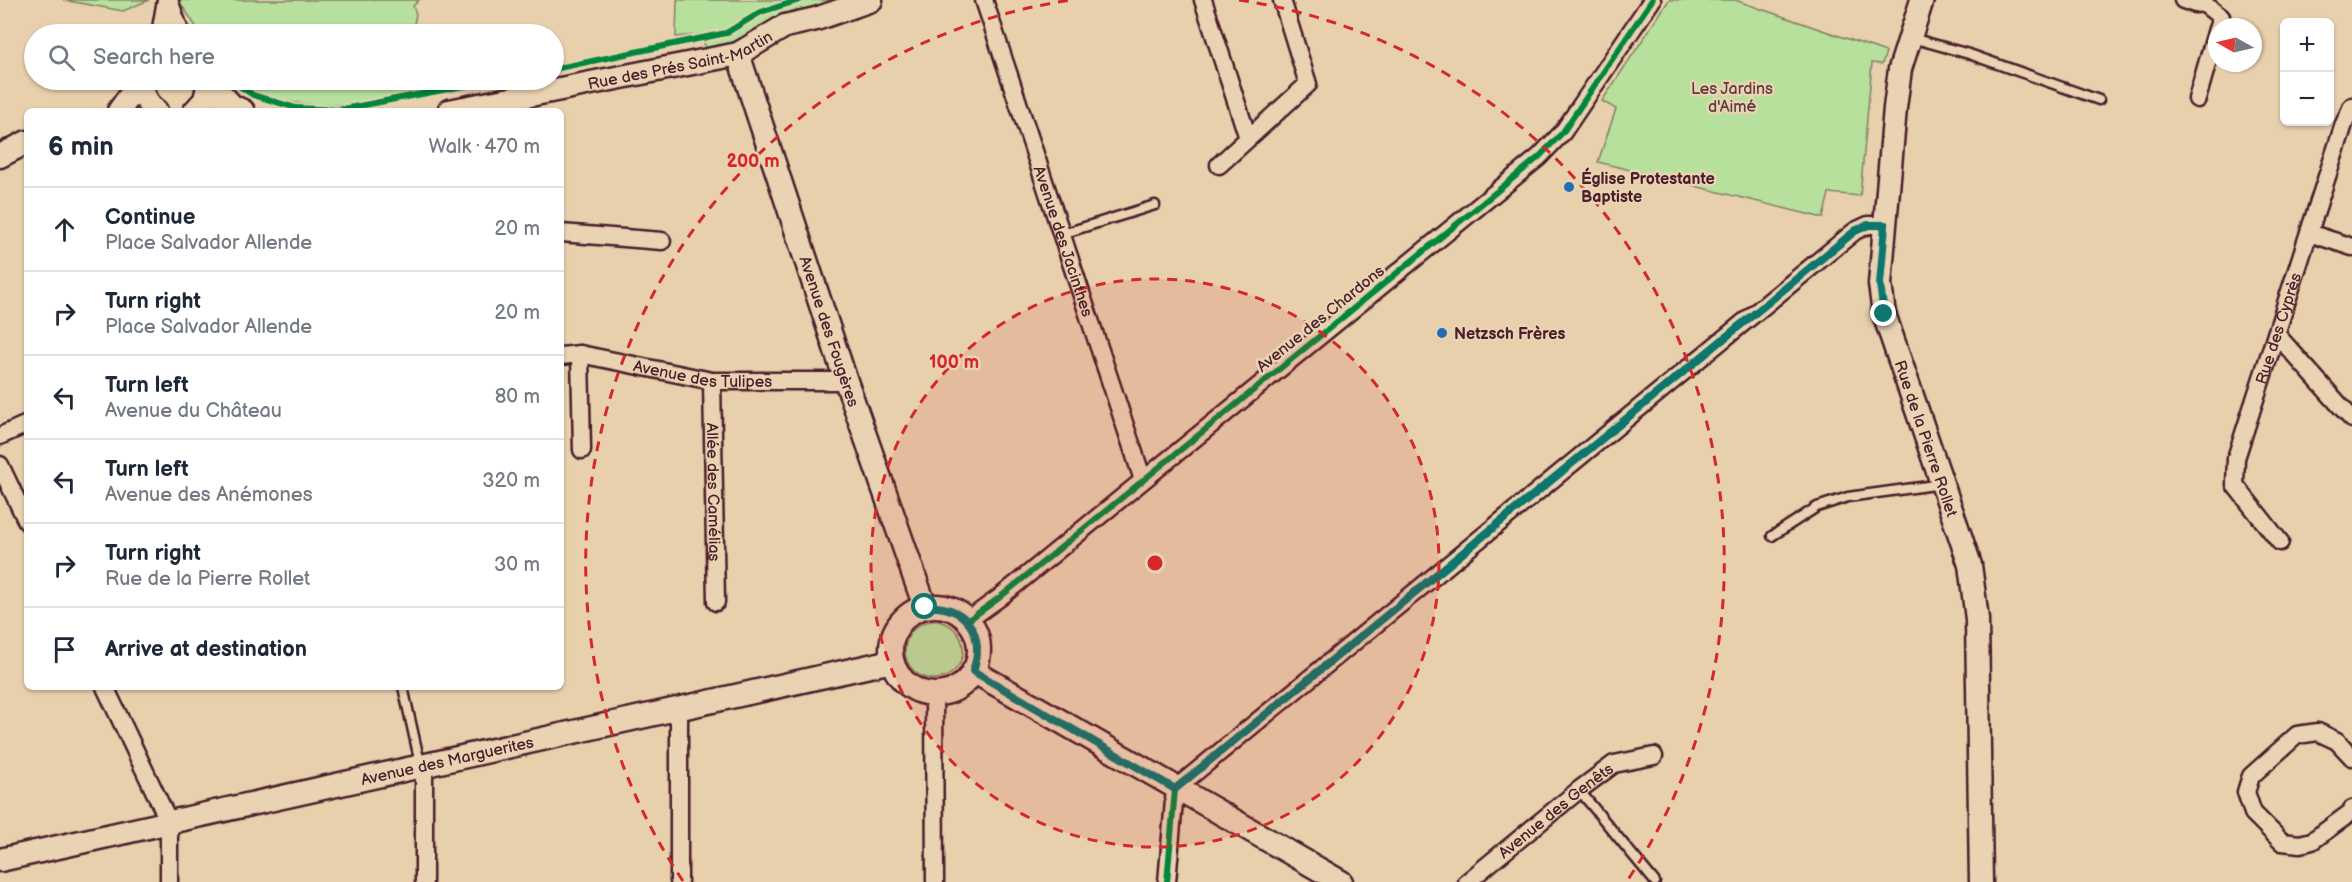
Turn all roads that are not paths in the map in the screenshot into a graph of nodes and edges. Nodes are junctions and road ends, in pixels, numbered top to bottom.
1 (167, 0) edge
2 (871, 0) edge
3 (984, 0) edge
4 (1203, 0) edge
5 (1282, 0) edge
6 (1652, 0) edge
7 (1923, 0) edge
8 (2183, 0) edge
9 (2203, 1) edge
10 (2221, 18) edge
11 (162, 24) edge
12 (177, 24) edge
13 (1909, 37) junction
14 (738, 54) junction
15 (2208, 60) edge
16 (564, 88) edge
17 (134, 90) edge
18 (142, 90) edge
19 (208, 90) edge
20 (218, 90) edge
21 (555, 90) edge
22 (2197, 99) dead end
23 (2099, 100) dead end
24 (2352, 106) edge
25 (121, 108) edge
26 (153, 108) edge
27 (198, 108) edge
28 (237, 108) edge
29 (464, 108) edge
30 (1248, 138) junction
31 (24, 144) edge
32 (0, 156) edge
33 (1219, 165) dead end
34 (1155, 205) dead end
35 (1885, 225) junction
36 (564, 233) edge
37 (2309, 233) junction
38 (1062, 234) junction
39 (662, 241) dead end
40 (2352, 247) edge
41 (2276, 334) junction
42 (580, 354) junction
43 (564, 356) edge
44 (712, 381) junction
45 (846, 381) junction
46 (2352, 419) edge
47 (24, 425) edge
48 (0, 436) edge
49 (582, 450) dead end
50 (0, 465) edge
51 (1143, 480) junction
52 (1942, 484) junction
53 (24, 516) edge
54 (1772, 536) dead end
55 (2280, 542) dead end
56 (716, 602) dead end
57 (925, 607) junction
58 (967, 621) junction
59 (892, 661) junction
60 (973, 671) junction
61 (106, 690) edge
62 (404, 690) edge
63 (934, 694) junction
64 (679, 708) junction
65 (1653, 756) dead end
66 (2352, 757) edge
67 (424, 765) junction
68 (1175, 789) junction
69 (1579, 790) junction
70 (2352, 809) edge
71 (169, 822) junction
72 (0, 860) edge
73 (169, 882) edge
74 (424, 882) edge
75 (679, 882) edge
76 (935, 882) edge
77 (1167, 882) edge
78 (1341, 882) edge
79 (1467, 882) edge
80 (1655, 882) edge
81 (1981, 882) edge

1 - 11 street
1 - 12 street
2 - 14 street, Rue des Prés Saint-Martin
3 - 38 street, Avenue des Jacinthes
4 - 30 street
5 - 30 street
6 - 51 street, Avenue des Chardons
7 - 13 street, Rue de la Pierre Rollet
8 - 9 street
9 - 10 street
13 - 23 lane
13 - 35 street, Rue de la Pierre Rollet
14 - 16 street, Rue des Prés Saint-Martin
14 - 45 street, Avenue des Fougères
15 - 22 street
17 - 25 street
18 - 26 street
19 - 27 street
20 - 28 street
21 - 29 street, Rue des Prés Saint-Martin
24 - 37 street, Rue des Cyprès
30 - 33 street
31 - 32 street
34 - 38 lane
35 - 52 street, Rue de la Pierre Rollet
35 - 68 street
36 - 39 street
37 - 40 street
37 - 41 street, Rue des Cyprès
38 - 51 street, Avenue des Jacinthes
41 - 46 street
41 - 55 street, Rue des Cyprès
42 - 43 street, Avenue des Tulipes
42 - 44 street, Avenue des Tulipes
42 - 49 street
44 - 45 street, Avenue des Tulipes
44 - 56 street, Allée des Camélias
45 - 57 street, Avenue des Fougères
47 - 48 street
50 - 53 street
51 - 58 street, Avenue des Chardons
52 - 54 lane
52 - 81 street, Rue de la Pierre Rollet
57 - 58 street
57 - 59 street
58 - 60 street
59 - 63 street
59 - 64 street, Avenue des Marguerites
60 - 63 street
60 - 68 street
61 - 71 street
62 - 67 lane
63 - 76 street
64 - 67 street, Avenue des Marguerites
64 - 75 street
65 - 69 street, Avenue des Genêts
66 - 70 street
67 - 71 street, Avenue des Marguerites
67 - 74 street
68 - 77 street
68 - 78 street
69 - 79 street, Avenue des Genêts
69 - 80 lane
71 - 72 street, Avenue des Marguerites
71 - 73 street

